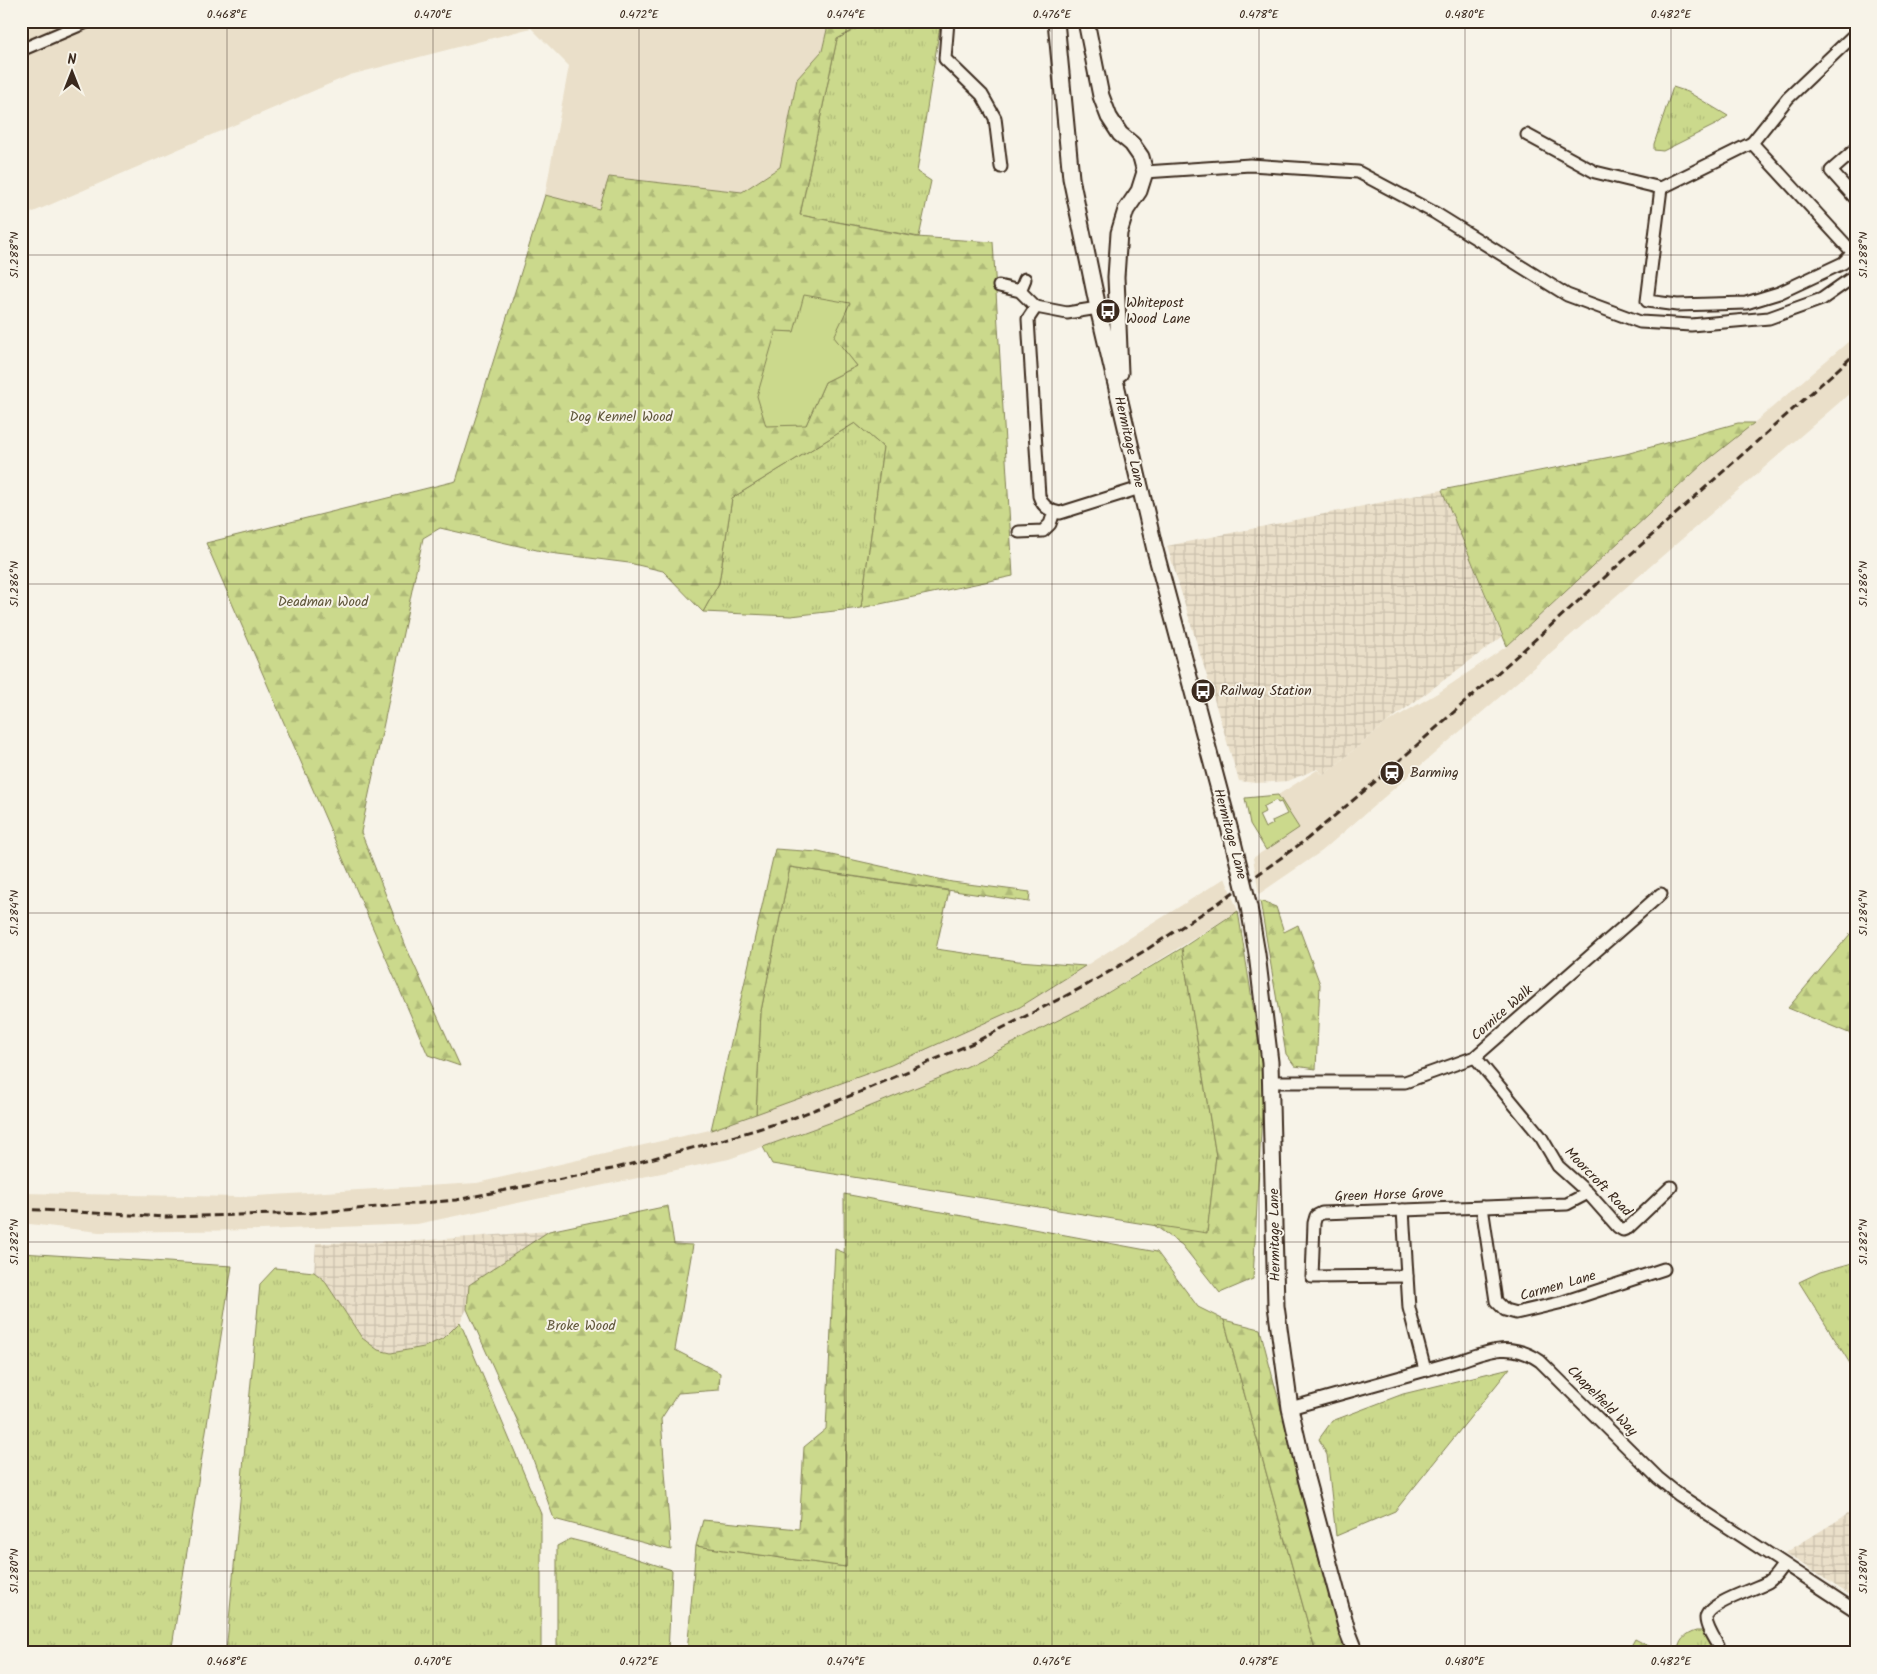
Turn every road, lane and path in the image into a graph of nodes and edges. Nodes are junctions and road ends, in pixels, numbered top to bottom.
1 (88, 21) edge
2 (948, 21) edge
3 (1056, 21) edge
4 (1086, 21) edge
5 (1856, 33) edge
6 (21, 50) edge
7 (1527, 135) dead end
8 (1752, 143) junction
9 (1856, 149) edge
10 (1001, 168) dead end
11 (1145, 172) junction
12 (1661, 188) junction
13 (1856, 199) edge
14 (1855, 254) edge
15 (1856, 275) edge
16 (1025, 279) dead end
17 (999, 286) dead end
18 (1020, 291) junction
19 (1036, 307) junction
20 (1098, 308) junction
21 (1122, 409) junction
22 (1140, 488) junction
23 (1054, 512) junction
24 (1019, 532) dead end
25 (1661, 894) dead end
26 (1475, 1056) junction
27 (1271, 1082) junction
28 (1670, 1188) dead end
29 (1588, 1193) junction
30 (1482, 1207) junction
31 (1403, 1210) junction
32 (1664, 1269) dead end
33 (1408, 1276) junction
34 (1425, 1370) junction
35 (1290, 1408) junction
36 (1784, 1565) junction
37 (1856, 1611) edge
38 (1356, 1653) edge
39 (1722, 1653) edge

1 - 6 street
2 - 10 street
3 - 20 main road, Hermitage Lane
4 - 11 main road
5 - 8 street
7 - 12 street
8 - 12 street
8 - 14 street
9 - 13 street
11 - 15 street
11 - 21 main road
12 - 14 street
16 - 18 street
17 - 18 street
18 - 19 street
19 - 20 street
19 - 23 street
20 - 21 main road, Hermitage Lane
21 - 22 main road, Hermitage Lane
22 - 23 street
22 - 27 main road, Hermitage Lane, bridge
23 - 24 street
25 - 26 street, Cornice Walk
26 - 27 street, Cornice Walk
26 - 29 street, Moorcroft Road
27 - 35 main road, Hermitage Lane
28 - 29 street, Moorcroft Road
29 - 30 street, Green Horse Grove
30 - 31 street, Green Horse Grove
30 - 32 street, Carmen Lane
31 - 33 street
31 - 33 street, Green Horse Grove
33 - 34 street
34 - 35 street, Chapelfield Way
34 - 36 street, Chapelfield Way
35 - 38 main road, Hermitage Lane
36 - 37 street, Chapelfield Way
36 - 39 street

